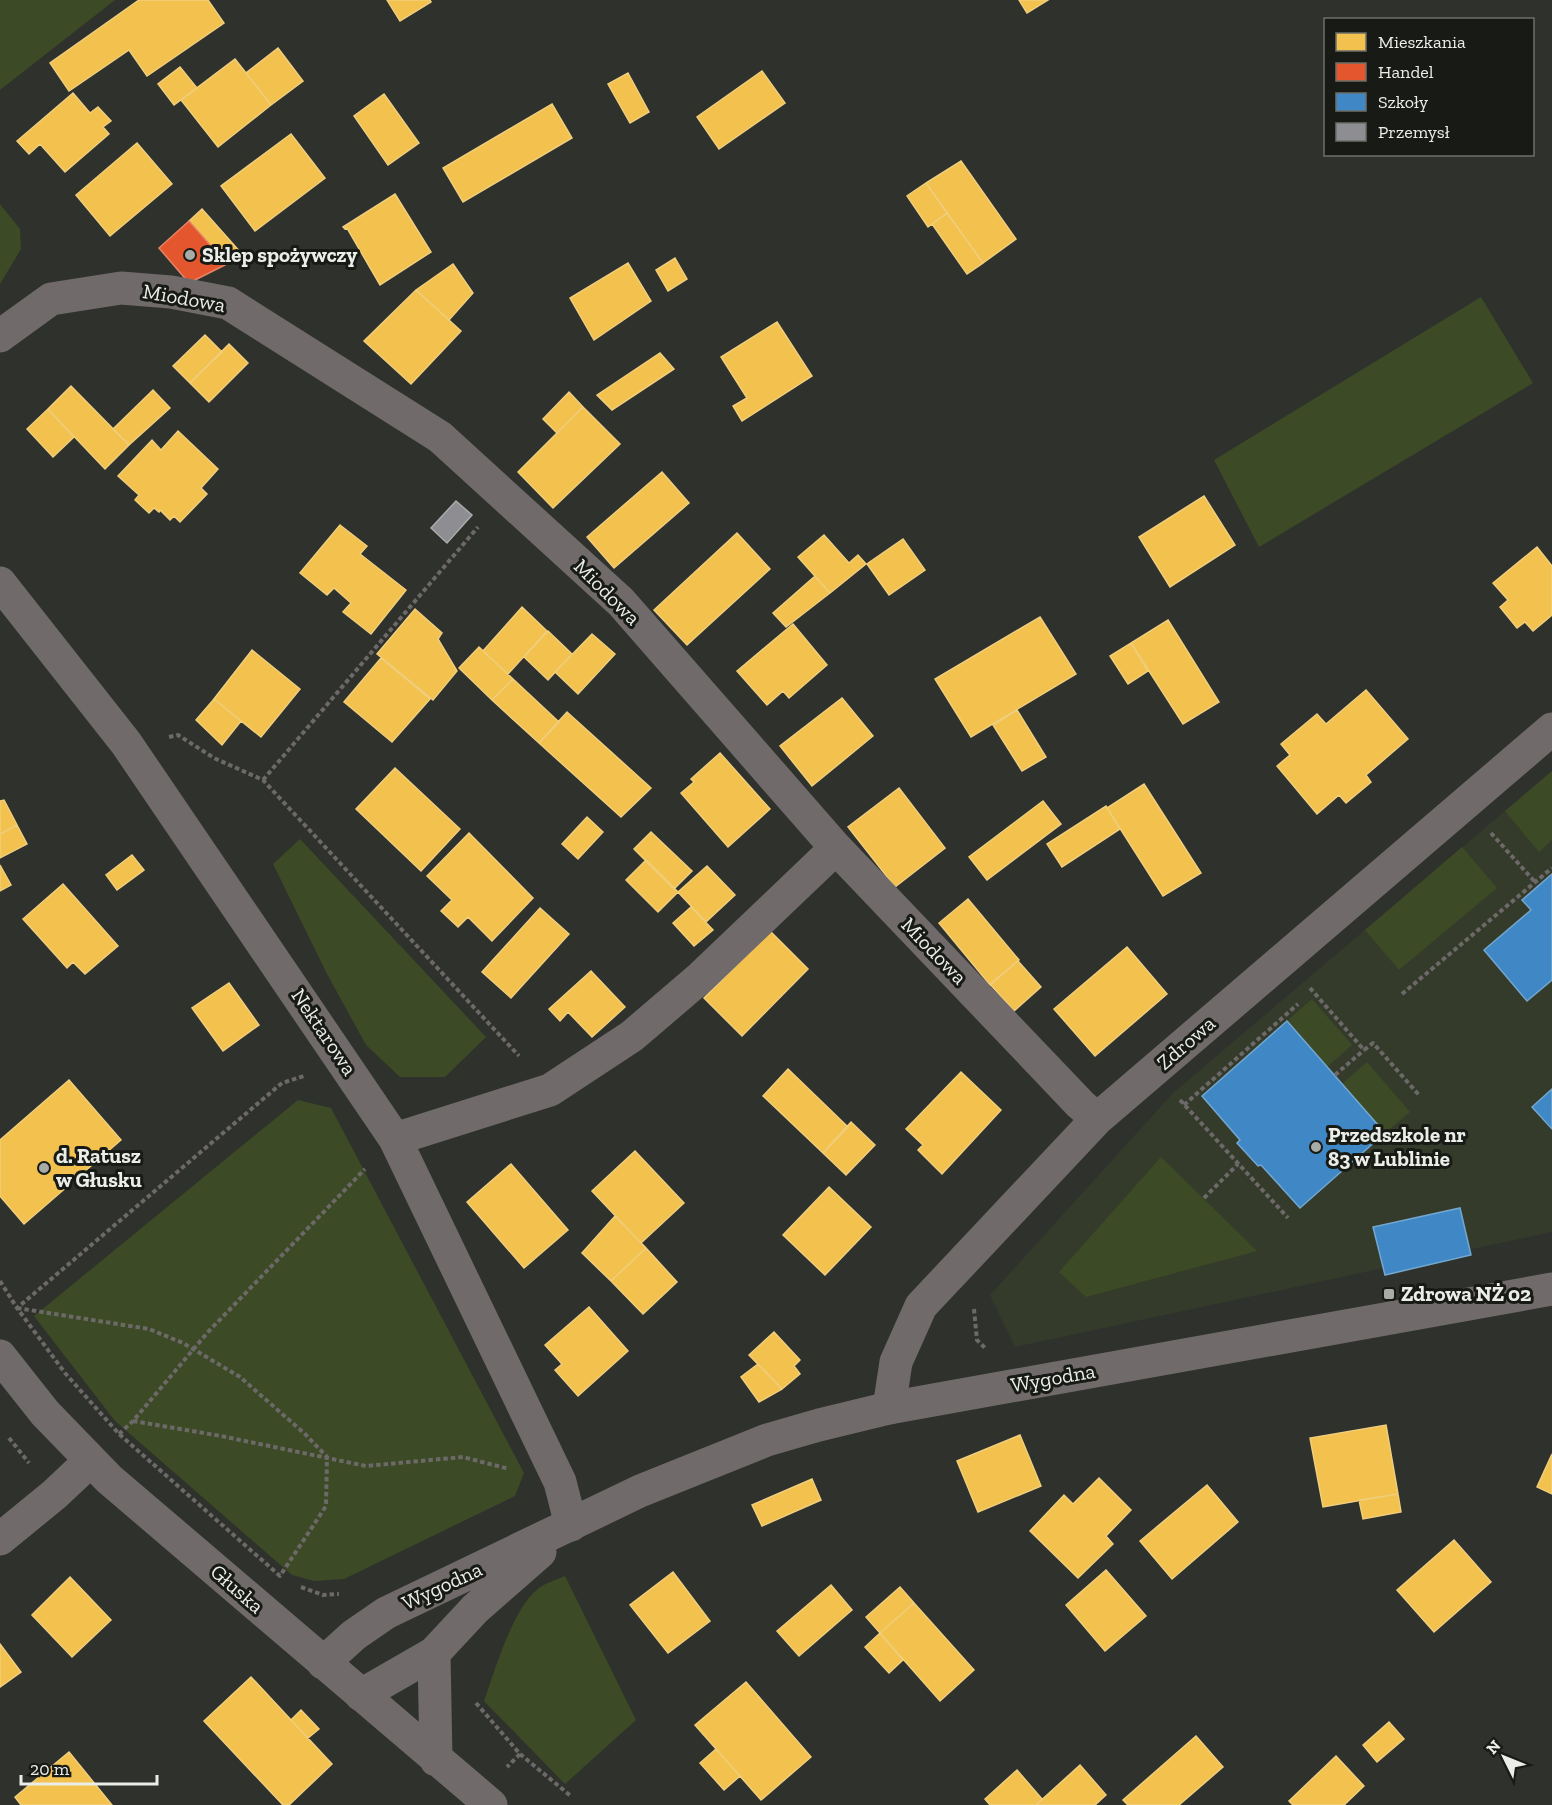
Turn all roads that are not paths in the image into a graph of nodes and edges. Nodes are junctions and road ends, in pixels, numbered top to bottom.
1 (0, 336) edge
2 (0, 583) edge
3 (1552, 729) edge
4 (836, 848) junction
5 (1097, 1119) junction
6 (395, 1139) junction
7 (1552, 1289) edge
8 (0, 1356) edge
9 (889, 1408) junction
10 (90, 1461) junction
11 (571, 1525) junction
12 (2, 1533) edge
13 (434, 1653) junction
14 (323, 1663) junction
15 (361, 1695) junction
16 (436, 1760) junction
17 (491, 1805) edge

1 - 4 street, Miodowa
2 - 6 street, Nektarowa
3 - 5 street, Zdrowa
4 - 5 street, Miodowa
4 - 6 street
5 - 9 street, Zdrowa
6 - 11 street, Nektarowa
7 - 9 street, Wygodna
8 - 10 street, Głuska
9 - 11 street, Wygodna
10 - 12 street
10 - 14 street, Głuska
11 - 13 street, Wygodna
11 - 14 street, Wygodna
13 - 15 street, Wygodna
13 - 16 street
14 - 15 street, Głuska
15 - 16 street, Głuska
16 - 17 street, Głuska

